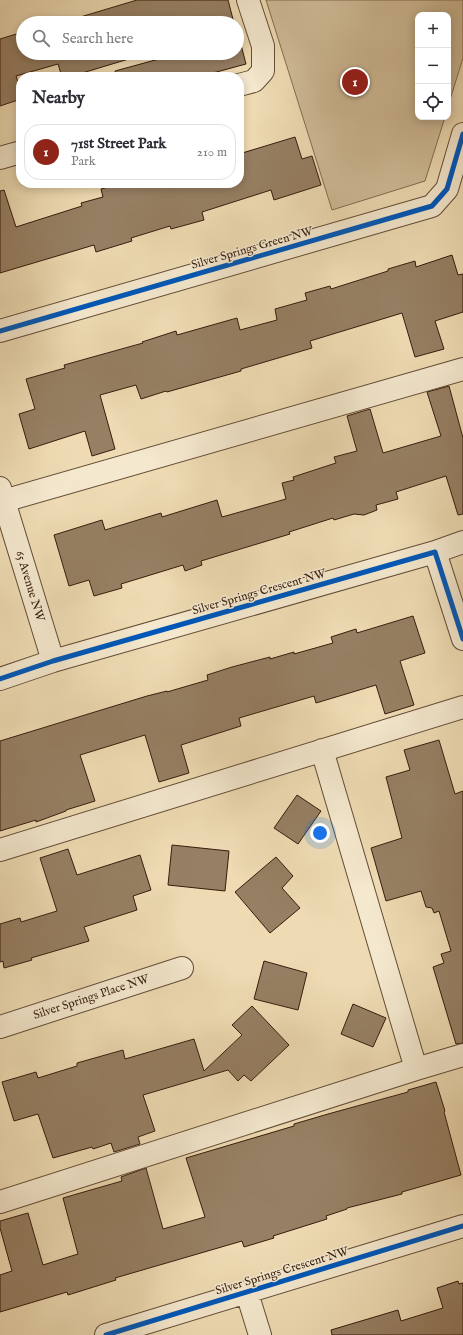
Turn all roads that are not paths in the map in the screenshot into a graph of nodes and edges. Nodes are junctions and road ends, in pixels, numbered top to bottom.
1 (248, 0) edge
2 (244, 84) edge
3 (463, 134) edge
4 (16, 153) edge
5 (0, 158) edge
6 (0, 331) edge
7 (463, 369) edge
8 (1, 497) edge
9 (463, 542) edge
10 (435, 552) junction
11 (463, 639) edge
12 (53, 661) junction
13 (0, 679) edge
14 (463, 707) edge
15 (322, 750) junction
16 (0, 850) edge
17 (182, 968) dead end
18 (0, 1027) edge
19 (463, 1055) edge
20 (416, 1069) junction
21 (0, 1202) edge
22 (463, 1226) edge
23 (247, 1292) junction
24 (106, 1335) edge
25 (260, 1335) edge

1 - 2 street
3 - 6 street, Silver Springs Green NW
4 - 5 street
7 - 8 street
8 - 12 street, 65 Avenue NW
9 - 10 street, Silver Springs Crescent NW
10 - 11 street
10 - 12 street, Silver Springs Crescent NW
12 - 13 street, Silver Springs Crescent NW
14 - 15 street
15 - 16 street
15 - 20 street
17 - 18 street, Silver Springs Place NW
19 - 20 street
20 - 21 street
22 - 23 street, Silver Springs Crescent NW
23 - 24 street, Silver Springs Crescent NW
23 - 25 street

